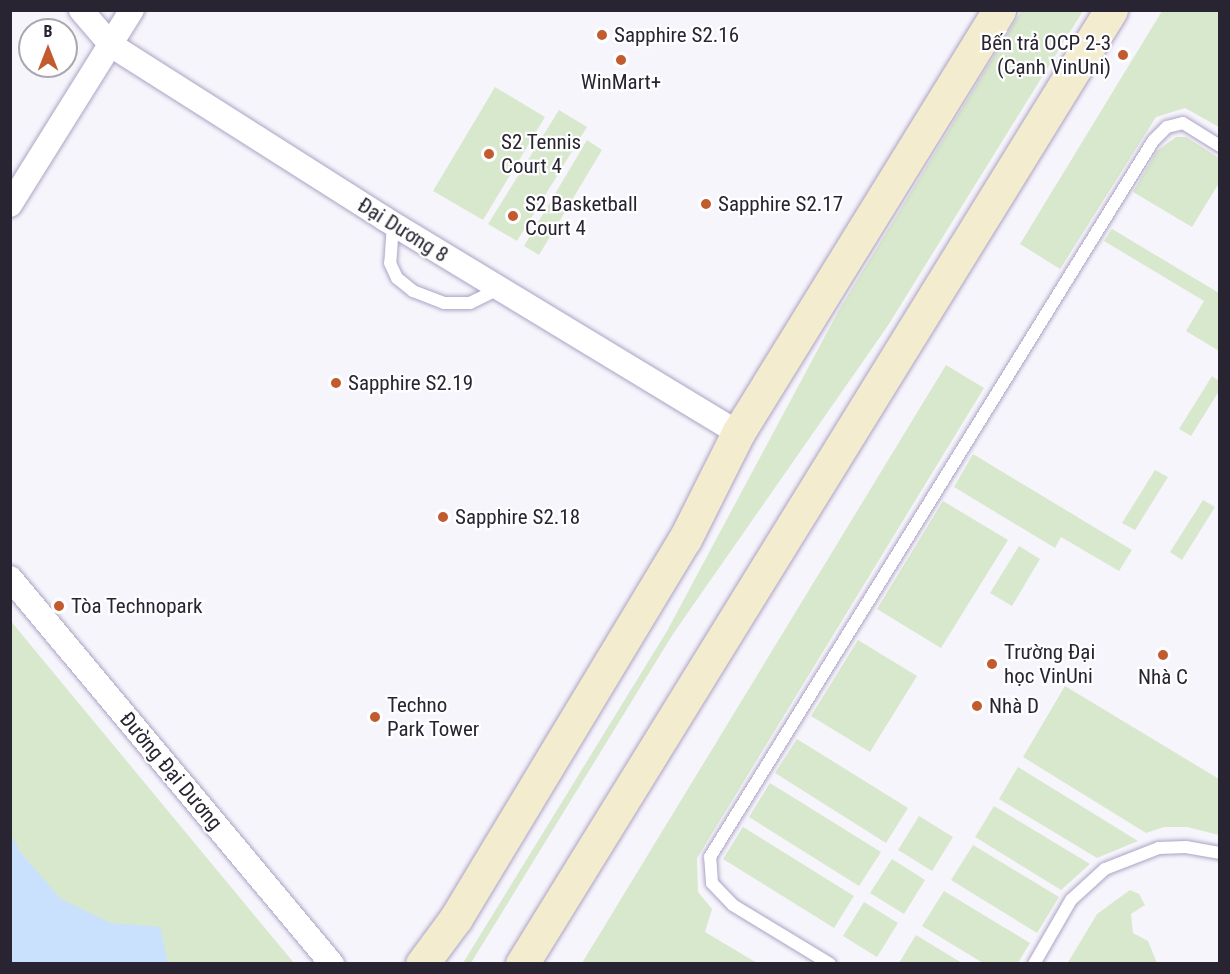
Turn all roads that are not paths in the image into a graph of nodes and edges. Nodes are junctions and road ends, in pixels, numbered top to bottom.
1 (81, 10) edge
2 (132, 10) edge
3 (999, 10) edge
4 (1111, 10) edge
5 (111, 45) junction
6 (1220, 146) edge
7 (11, 204) edge
8 (393, 224) junction
9 (499, 289) junction
10 (738, 433) junction
11 (10, 578) edge
12 (1220, 853) edge
13 (332, 963) edge
14 (422, 963) edge
15 (522, 963) edge
16 (830, 963) edge
17 (1034, 963) edge

1 - 5 street, Đại Dương 8
2 - 5 street
3 - 10 main road
4 - 15 main road
5 - 7 street
5 - 8 street, Đại Dương 8
6 - 16 lane
8 - 9 street, Đại Dương 8
8 - 9 lane
9 - 10 street, Đại Dương 8
10 - 14 main road
11 - 13 street, Đường Đại Dương
12 - 17 lane

